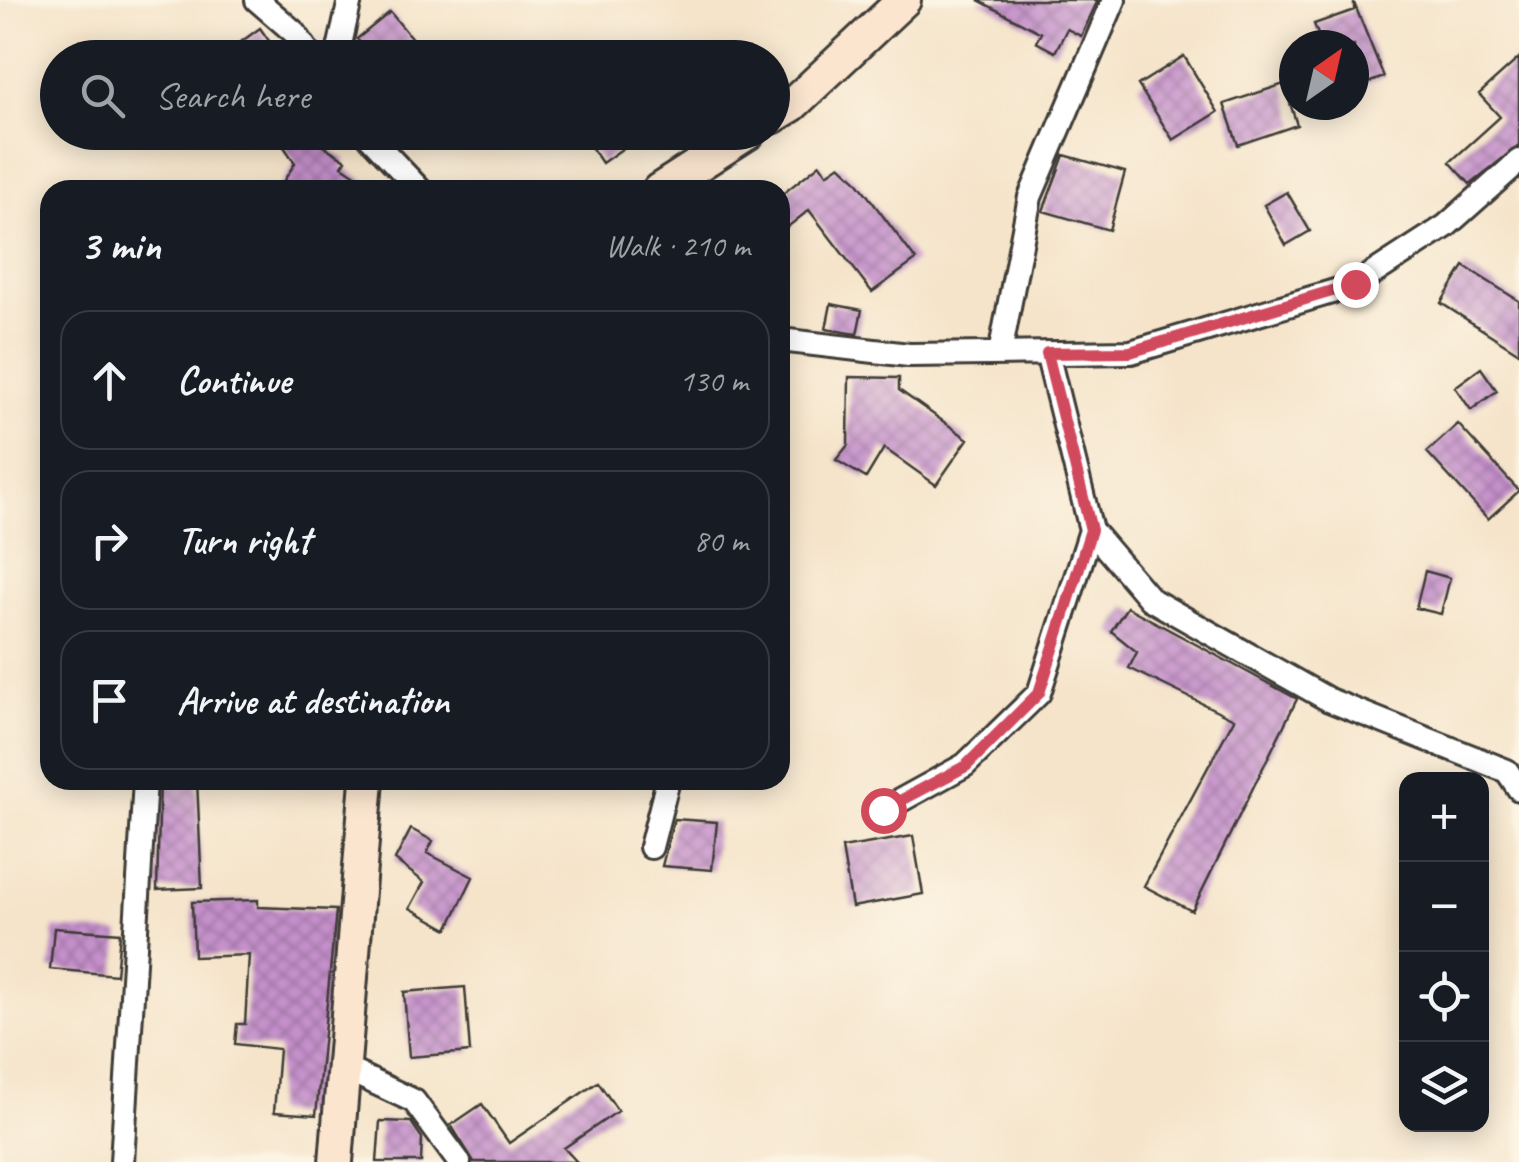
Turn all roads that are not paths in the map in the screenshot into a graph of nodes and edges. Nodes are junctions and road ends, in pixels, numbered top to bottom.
1 (256, 0) edge
2 (350, 0) edge
3 (904, 0) edge
4 (1114, 0) edge
5 (300, 40) edge
6 (341, 40) edge
7 (790, 102) edge
8 (382, 150) edge
9 (721, 150) edge
10 (1519, 162) edge
11 (411, 180) edge
12 (675, 180) edge
13 (790, 341) edge
14 (1047, 353) junction
15 (1000, 354) junction
16 (1091, 530) junction
17 (143, 790) edge
18 (367, 790) edge
19 (665, 790) edge
20 (1519, 790) edge
21 (883, 810) dead end
22 (651, 847) dead end
23 (344, 1068) junction
24 (122, 1162) edge
25 (336, 1162) edge
26 (459, 1162) edge

1 - 5 street
2 - 6 street
3 - 7 main road
4 - 15 street
8 - 11 street
9 - 12 main road
10 - 14 street
13 - 15 street
14 - 15 street
14 - 16 street
16 - 20 street
16 - 21 street
17 - 24 street
18 - 23 main road
19 - 22 street
23 - 25 main road
23 - 26 street

